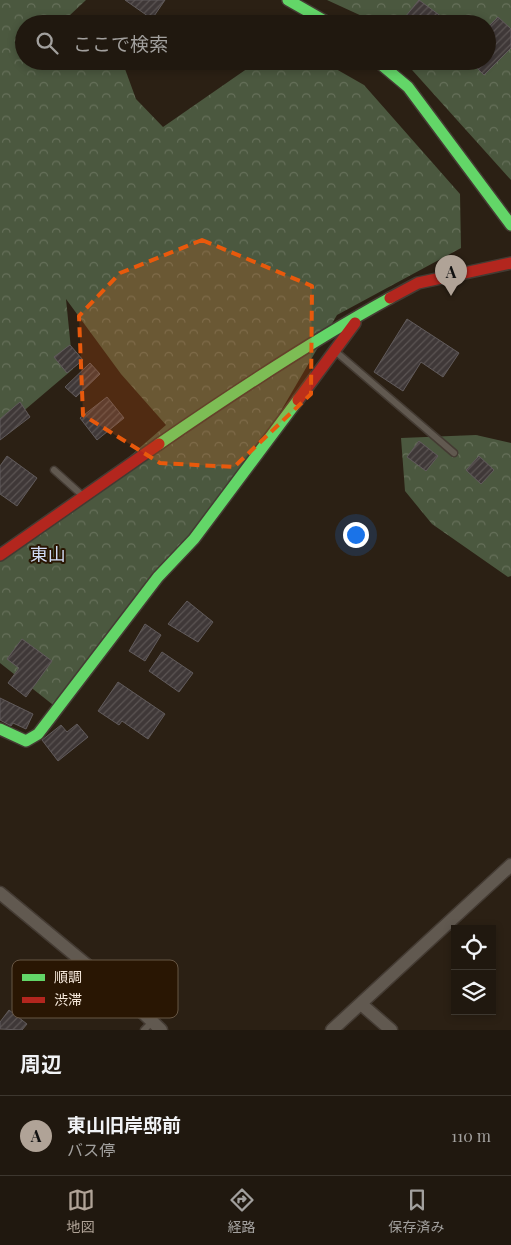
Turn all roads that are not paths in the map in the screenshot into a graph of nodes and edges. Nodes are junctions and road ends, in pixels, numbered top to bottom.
1 (288, 0) edge
2 (314, 15) edge
3 (388, 70) edge
4 (511, 224) edge
5 (511, 263) edge
6 (361, 314) junction
7 (334, 350) junction
8 (454, 453) dead end
9 (54, 470) dead end
10 (84, 496) junction
11 (0, 554) edge
12 (0, 729) edge
13 (511, 865) edge
14 (0, 893) edge
15 (76, 960) edge
16 (361, 1004) junction
17 (143, 1018) edge
18 (153, 1027) edge
19 (332, 1030) edge
20 (391, 1030) edge

1 - 2 street
3 - 4 street
5 - 6 street
6 - 7 street
6 - 10 street
7 - 8 lane
7 - 12 street
9 - 10 lane
10 - 11 street
13 - 16 street
14 - 15 street
16 - 19 street
16 - 20 street
17 - 18 street

